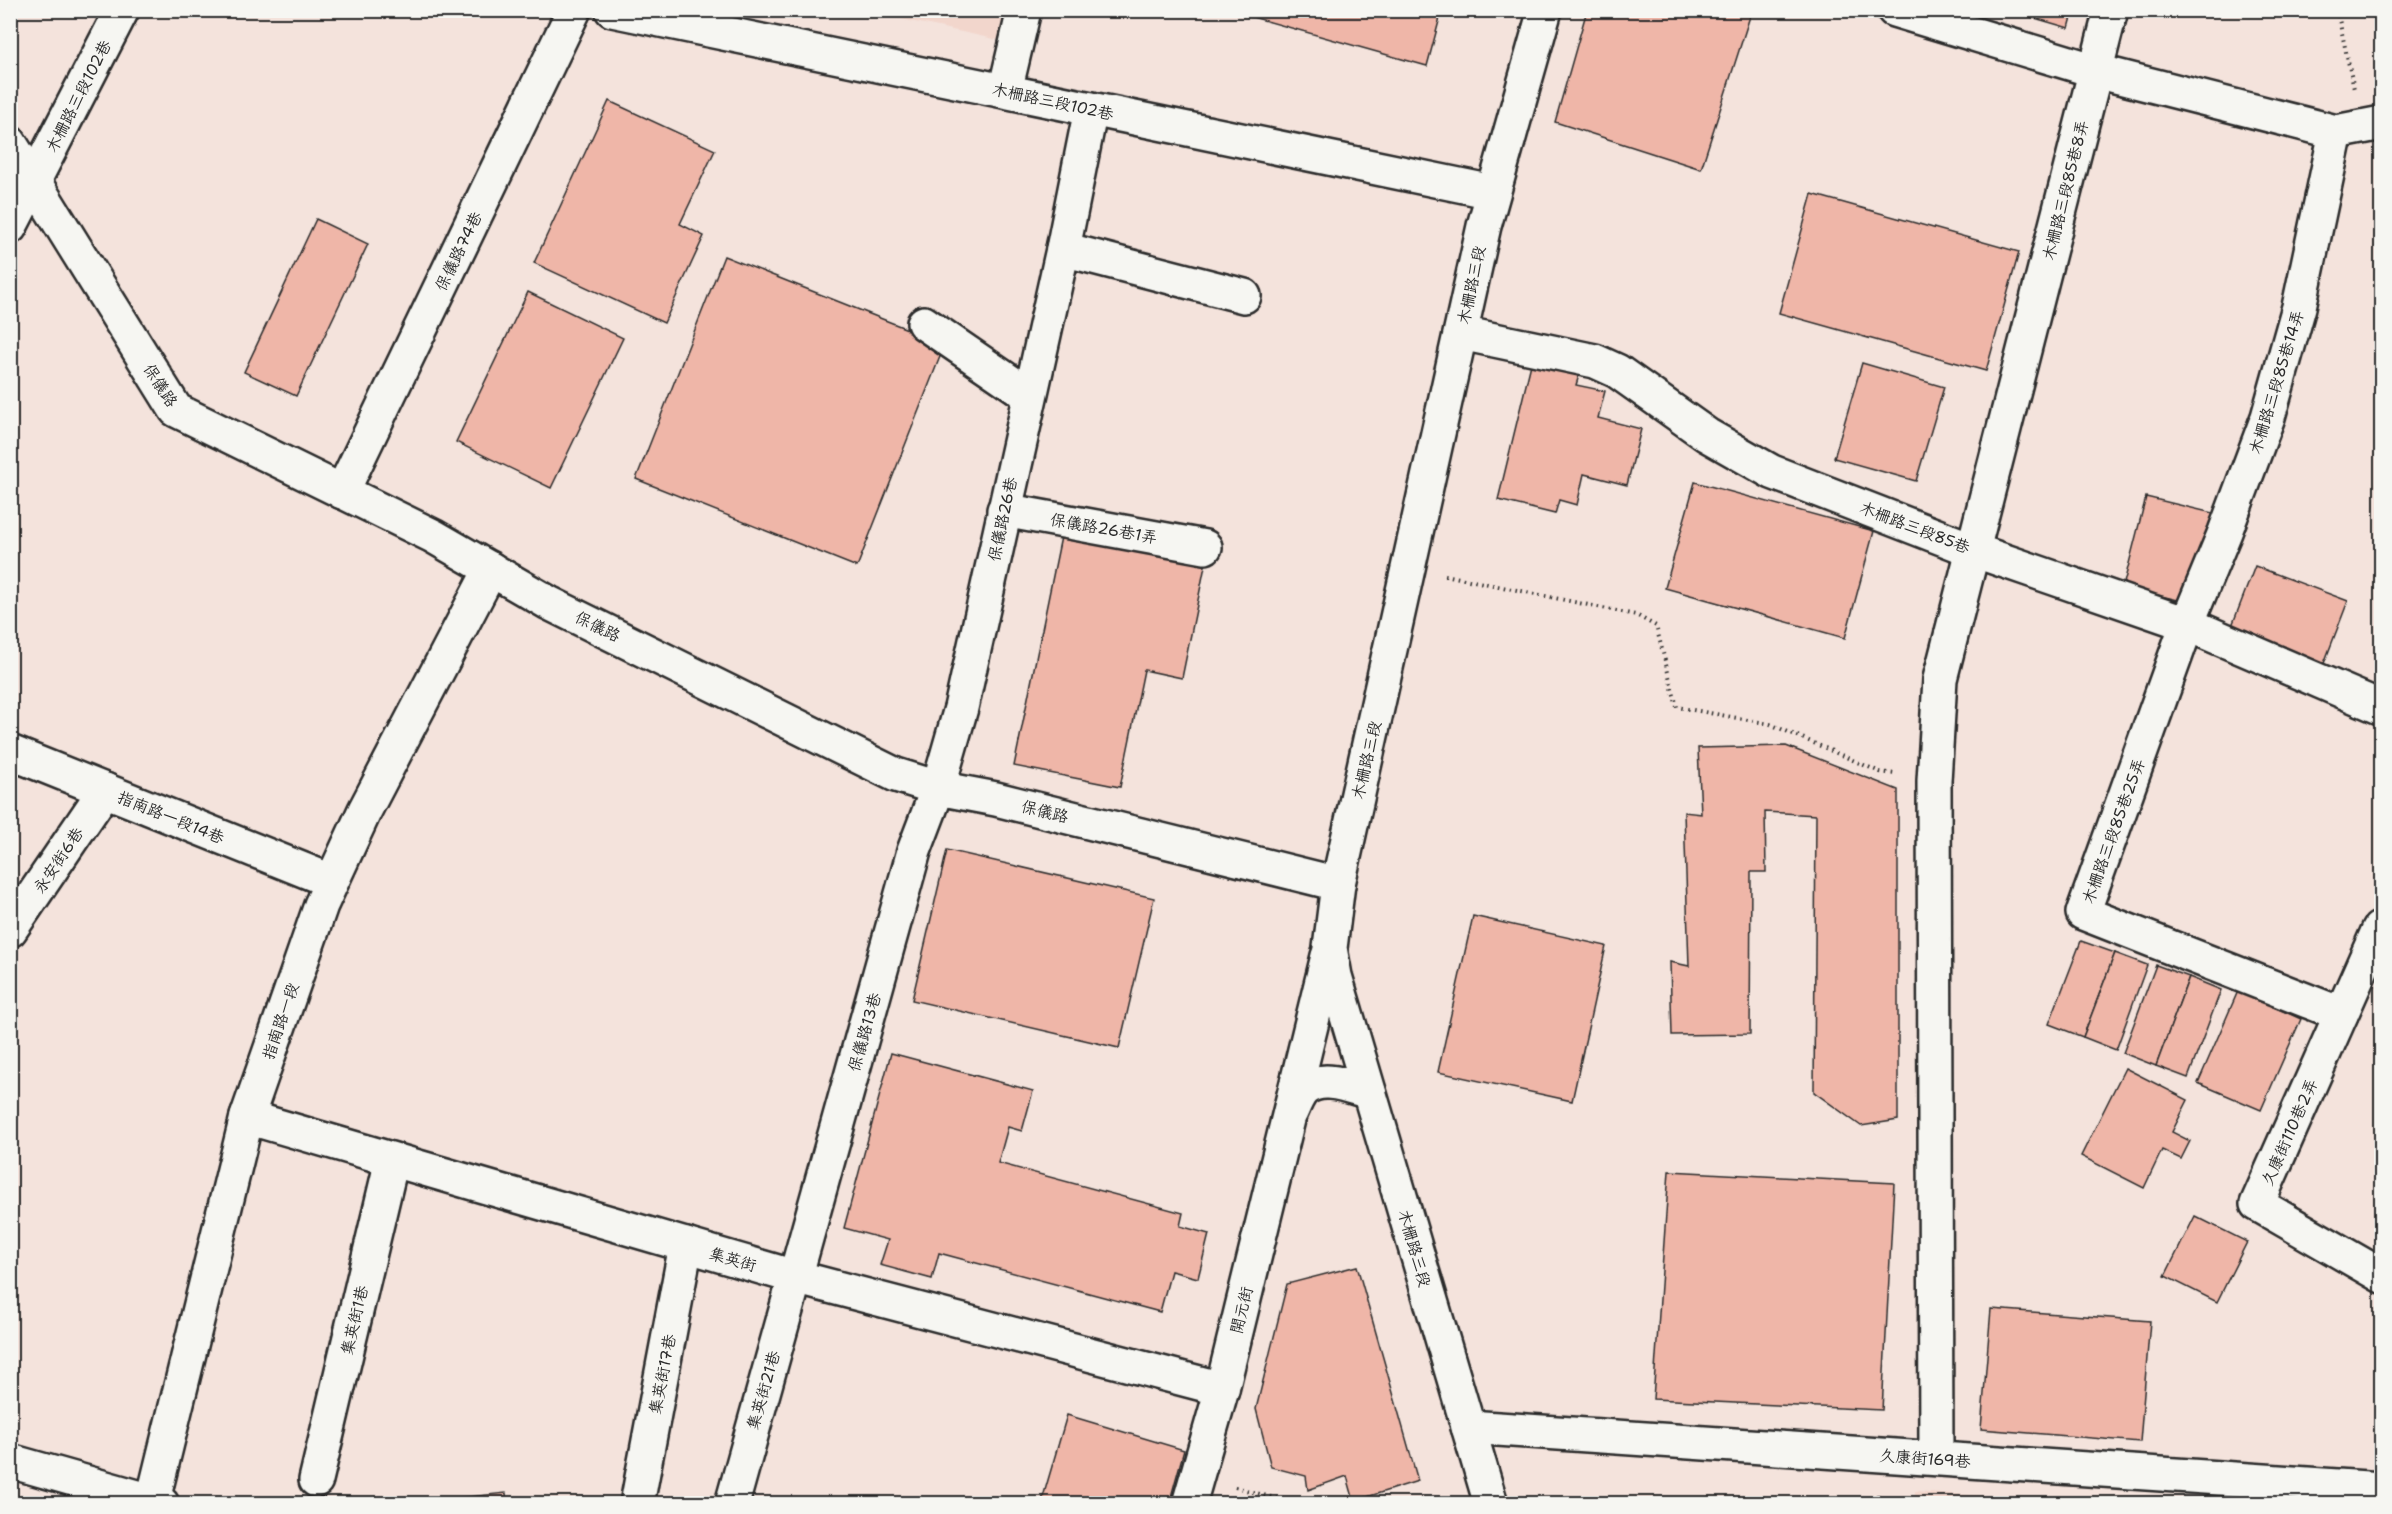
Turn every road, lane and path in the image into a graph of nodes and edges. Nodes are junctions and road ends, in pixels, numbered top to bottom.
1 (122, 10) edge
2 (574, 10) edge
3 (612, 10) edge
4 (1023, 10) edge
5 (1545, 10) edge
6 (1894, 10) edge
7 (2111, 10) edge
8 (2337, 10) edge
9 (2096, 71) junction
10 (1005, 91) junction
11 (1091, 109) junction
12 (2360, 127) edge
13 (10, 144) edge
14 (34, 182) junction
15 (1493, 192) junction
16 (10, 227) edge
17 (1063, 249) junction
18 (1244, 296) dead end
19 (924, 323) dead end
20 (1461, 333) junction
21 (1029, 395) junction
22 (342, 492) junction
23 (1004, 510) junction
24 (1204, 547) dead end
25 (1973, 550) junction
26 (1408, 568) junction
27 (491, 569) junction
28 (2187, 624) junction
29 (2382, 708) edge
30 (10, 752) edge
31 (1934, 781) junction
32 (938, 788) junction
33 (105, 790) junction
34 (331, 881) junction
35 (1338, 884) junction
36 (2379, 929) dead end
37 (10, 930) edge
38 (1330, 948) junction
39 (2341, 1014) junction
40 (1369, 1092) junction
41 (1288, 1116) junction
42 (247, 1117) junction
43 (392, 1160) junction
44 (686, 1245) junction
45 (2382, 1276) edge
46 (795, 1277) junction
47 (1222, 1389) junction
48 (1468, 1427) junction
49 (1935, 1458) junction
50 (10, 1461) edge
51 (316, 1480) dead end
52 (2382, 1489) edge
53 (1193, 1490) edge
54 (156, 1502) edge
55 (637, 1503) edge
56 (732, 1503) edge
57 (1296, 1503) edge
58 (1491, 1503) edge

1 - 14 street, 木柵路三段102巷
2 - 22 street, 保儀路74巷
3 - 10 street, 木柵路三段102巷
4 - 10 street
5 - 15 street, 木柵路三段
6 - 9 street
7 - 9 street, 木柵路三段85巷8弄
8 - 12 path
9 - 12 street
9 - 25 street, 木柵路三段85巷8弄
10 - 11 street, 木柵路三段102巷
11 - 15 street, 木柵路三段102巷
11 - 17 street, 保儀路26巷
12 - 28 street, 木柵路三段85巷14弄
13 - 14 street, 保儀路
14 - 16 street, 木柵路三段102巷
14 - 22 street, 保儀路
15 - 20 street, 木柵路三段
17 - 18 street
17 - 21 street, 保儀路26巷
19 - 21 street
20 - 25 street, 木柵路三段85巷
20 - 26 street, 木柵路三段
21 - 23 street, 保儀路26巷
22 - 27 street, 保儀路
23 - 24 street, 保儀路26巷1弄
23 - 32 street, 保儀路26巷
25 - 28 street, 木柵路三段85巷
25 - 31 street, 木柵路三段85巷8弄
26 - 31 path
26 - 35 street, 木柵路三段
27 - 32 street, 保儀路
27 - 34 street, 指南路一段
28 - 29 street, 木柵路三段85巷
28 - 39 street, 木柵路三段85巷25弄
30 - 33 street, 指南路一段14巷
31 - 49 street, 木柵路三段85巷8弄
32 - 35 street, 保儀路
32 - 46 street, 保儀路13巷
33 - 34 street, 指南路一段14巷
33 - 37 street, 永安街6巷
34 - 42 street, 指南路一段
35 - 38 street, 木柵路三段
36 - 39 street, 久康街110巷2弄
38 - 40 street, 木柵路三段
38 - 41 street, 開元街
39 - 45 street, 久康街110巷2弄
40 - 41 street, 開元街
40 - 48 street, 木柵路三段
41 - 47 street, 開元街
42 - 43 street, 集英街
42 - 54 street, 指南路一段
43 - 44 street, 集英街
43 - 51 street, 集英街1巷
44 - 46 street, 集英街
44 - 55 street, 集英街17巷
46 - 47 street, 集英街
46 - 56 street, 集英街21巷
47 - 53 street, 開元街
48 - 49 street, 久康街169巷
48 - 58 street, 木柵路三段
49 - 52 street, 久康街169巷
50 - 54 street
53 - 57 path

